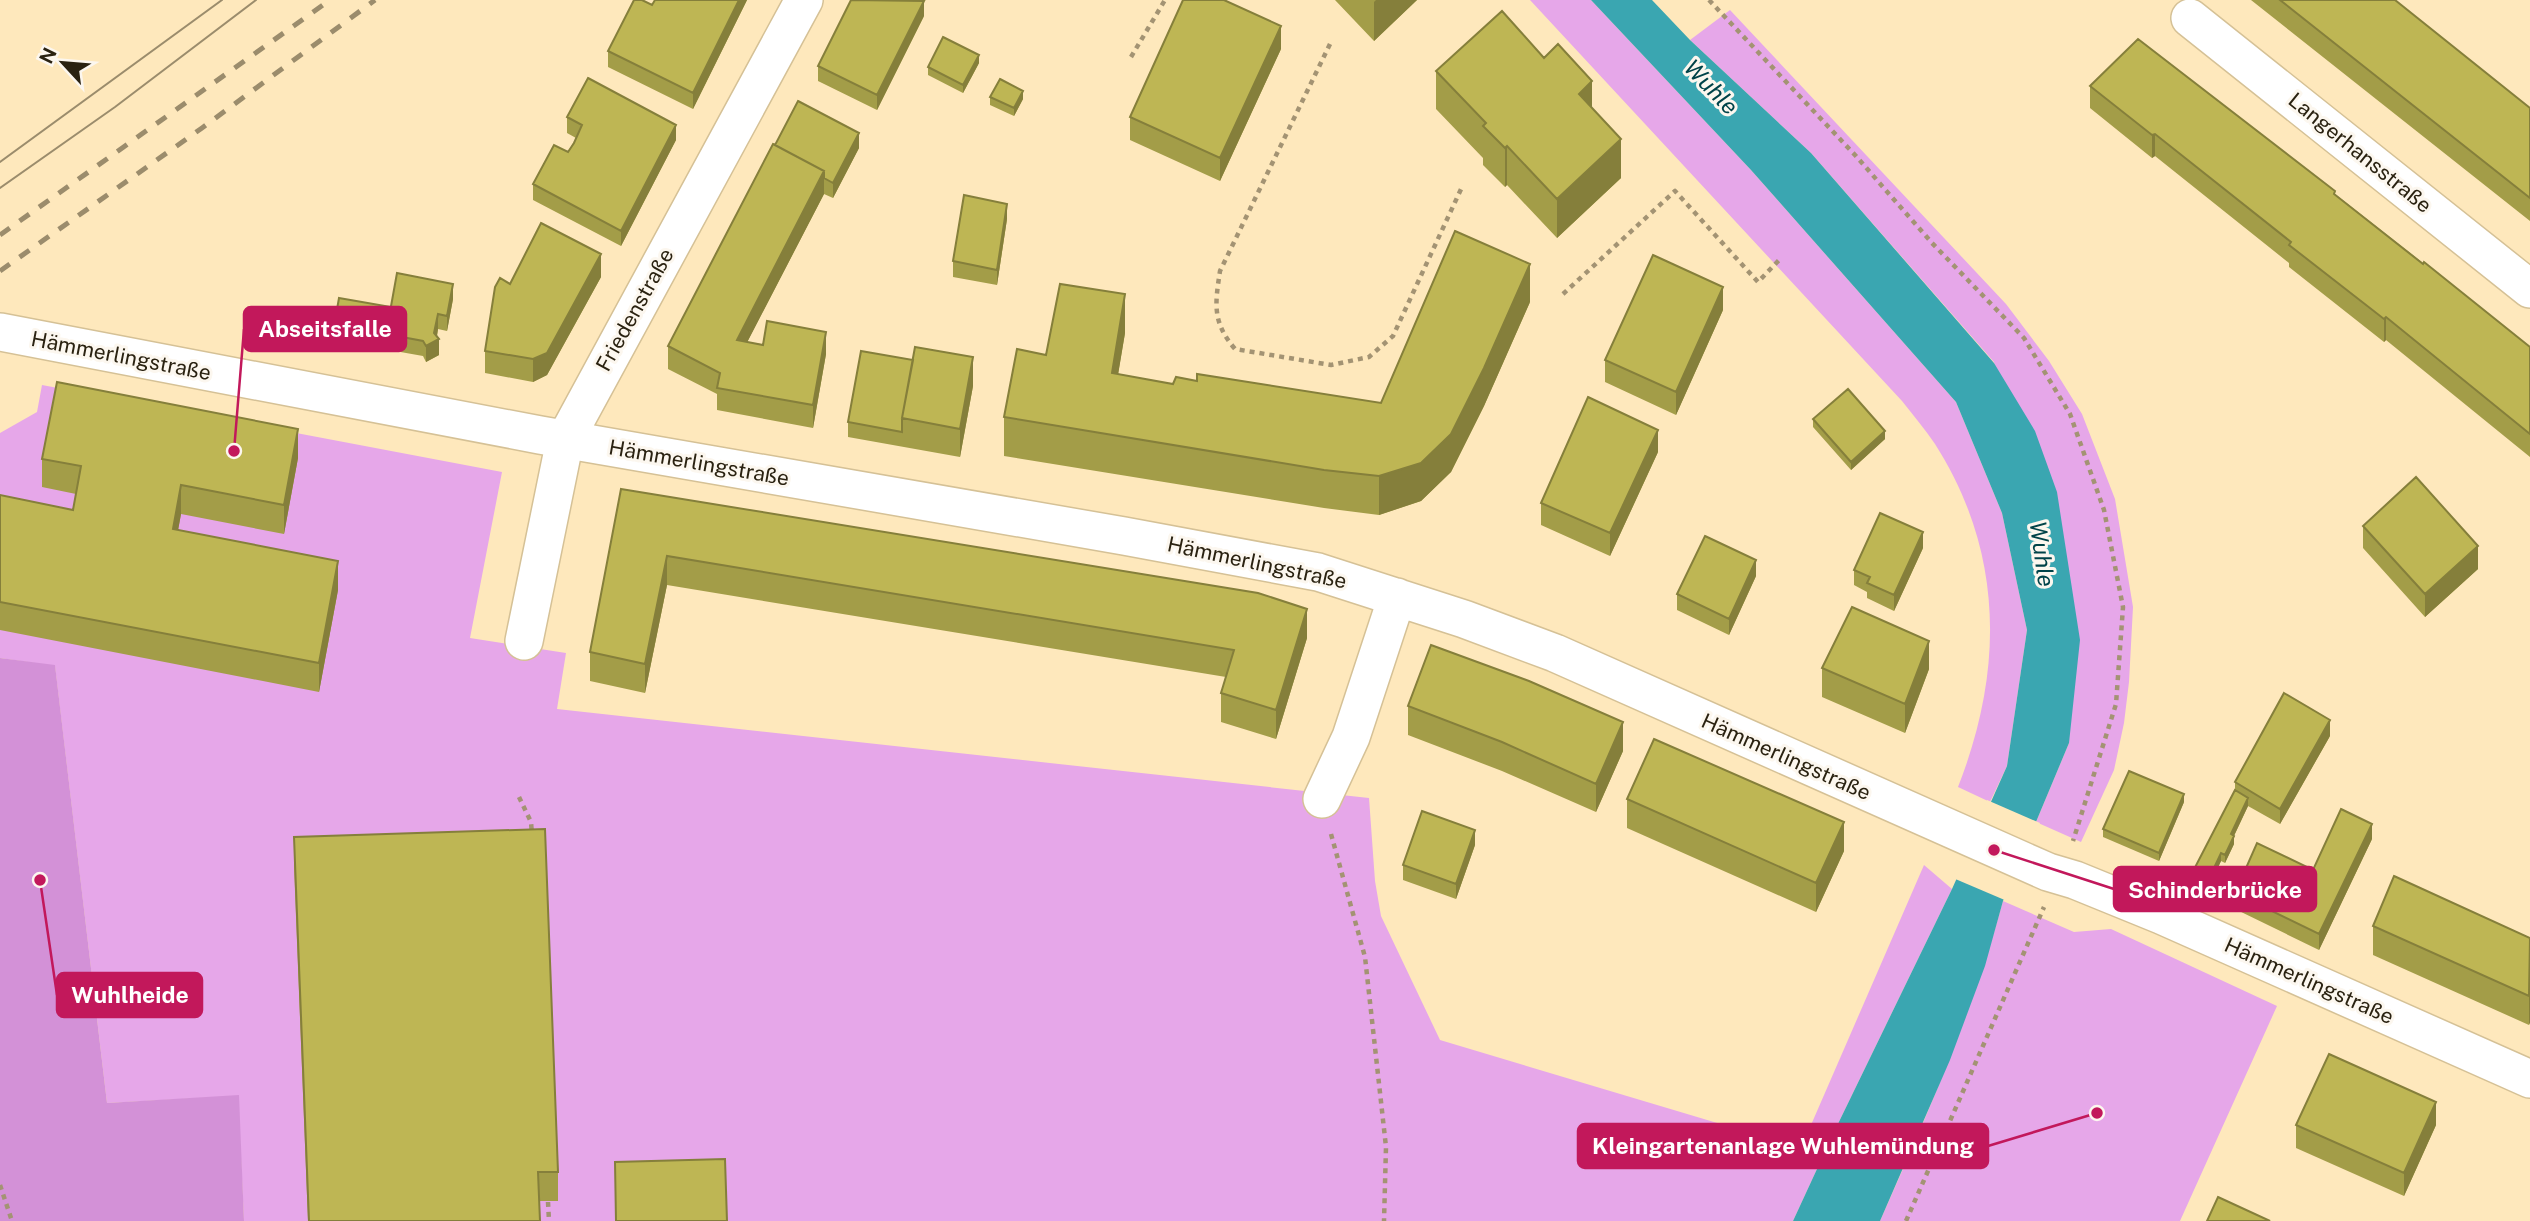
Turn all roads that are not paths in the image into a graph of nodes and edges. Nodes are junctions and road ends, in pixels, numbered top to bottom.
1 (804, 0) edge
2 (2190, 18) dead end
3 (2530, 289) edge
4 (0, 332) edge
5 (565, 440) junction
6 (1397, 597) junction
7 (524, 641) dead end
8 (1322, 799) road end
9 (2530, 1079) edge

1 - 5 street, Friedenstraße
2 - 3 street, Langerhansstraße
4 - 5 street, Hämmerlingstraße
5 - 6 street, Hämmerlingstraße
5 - 7 street, Friedenstraße
6 - 8 street
6 - 9 street, Hämmerlingstraße

